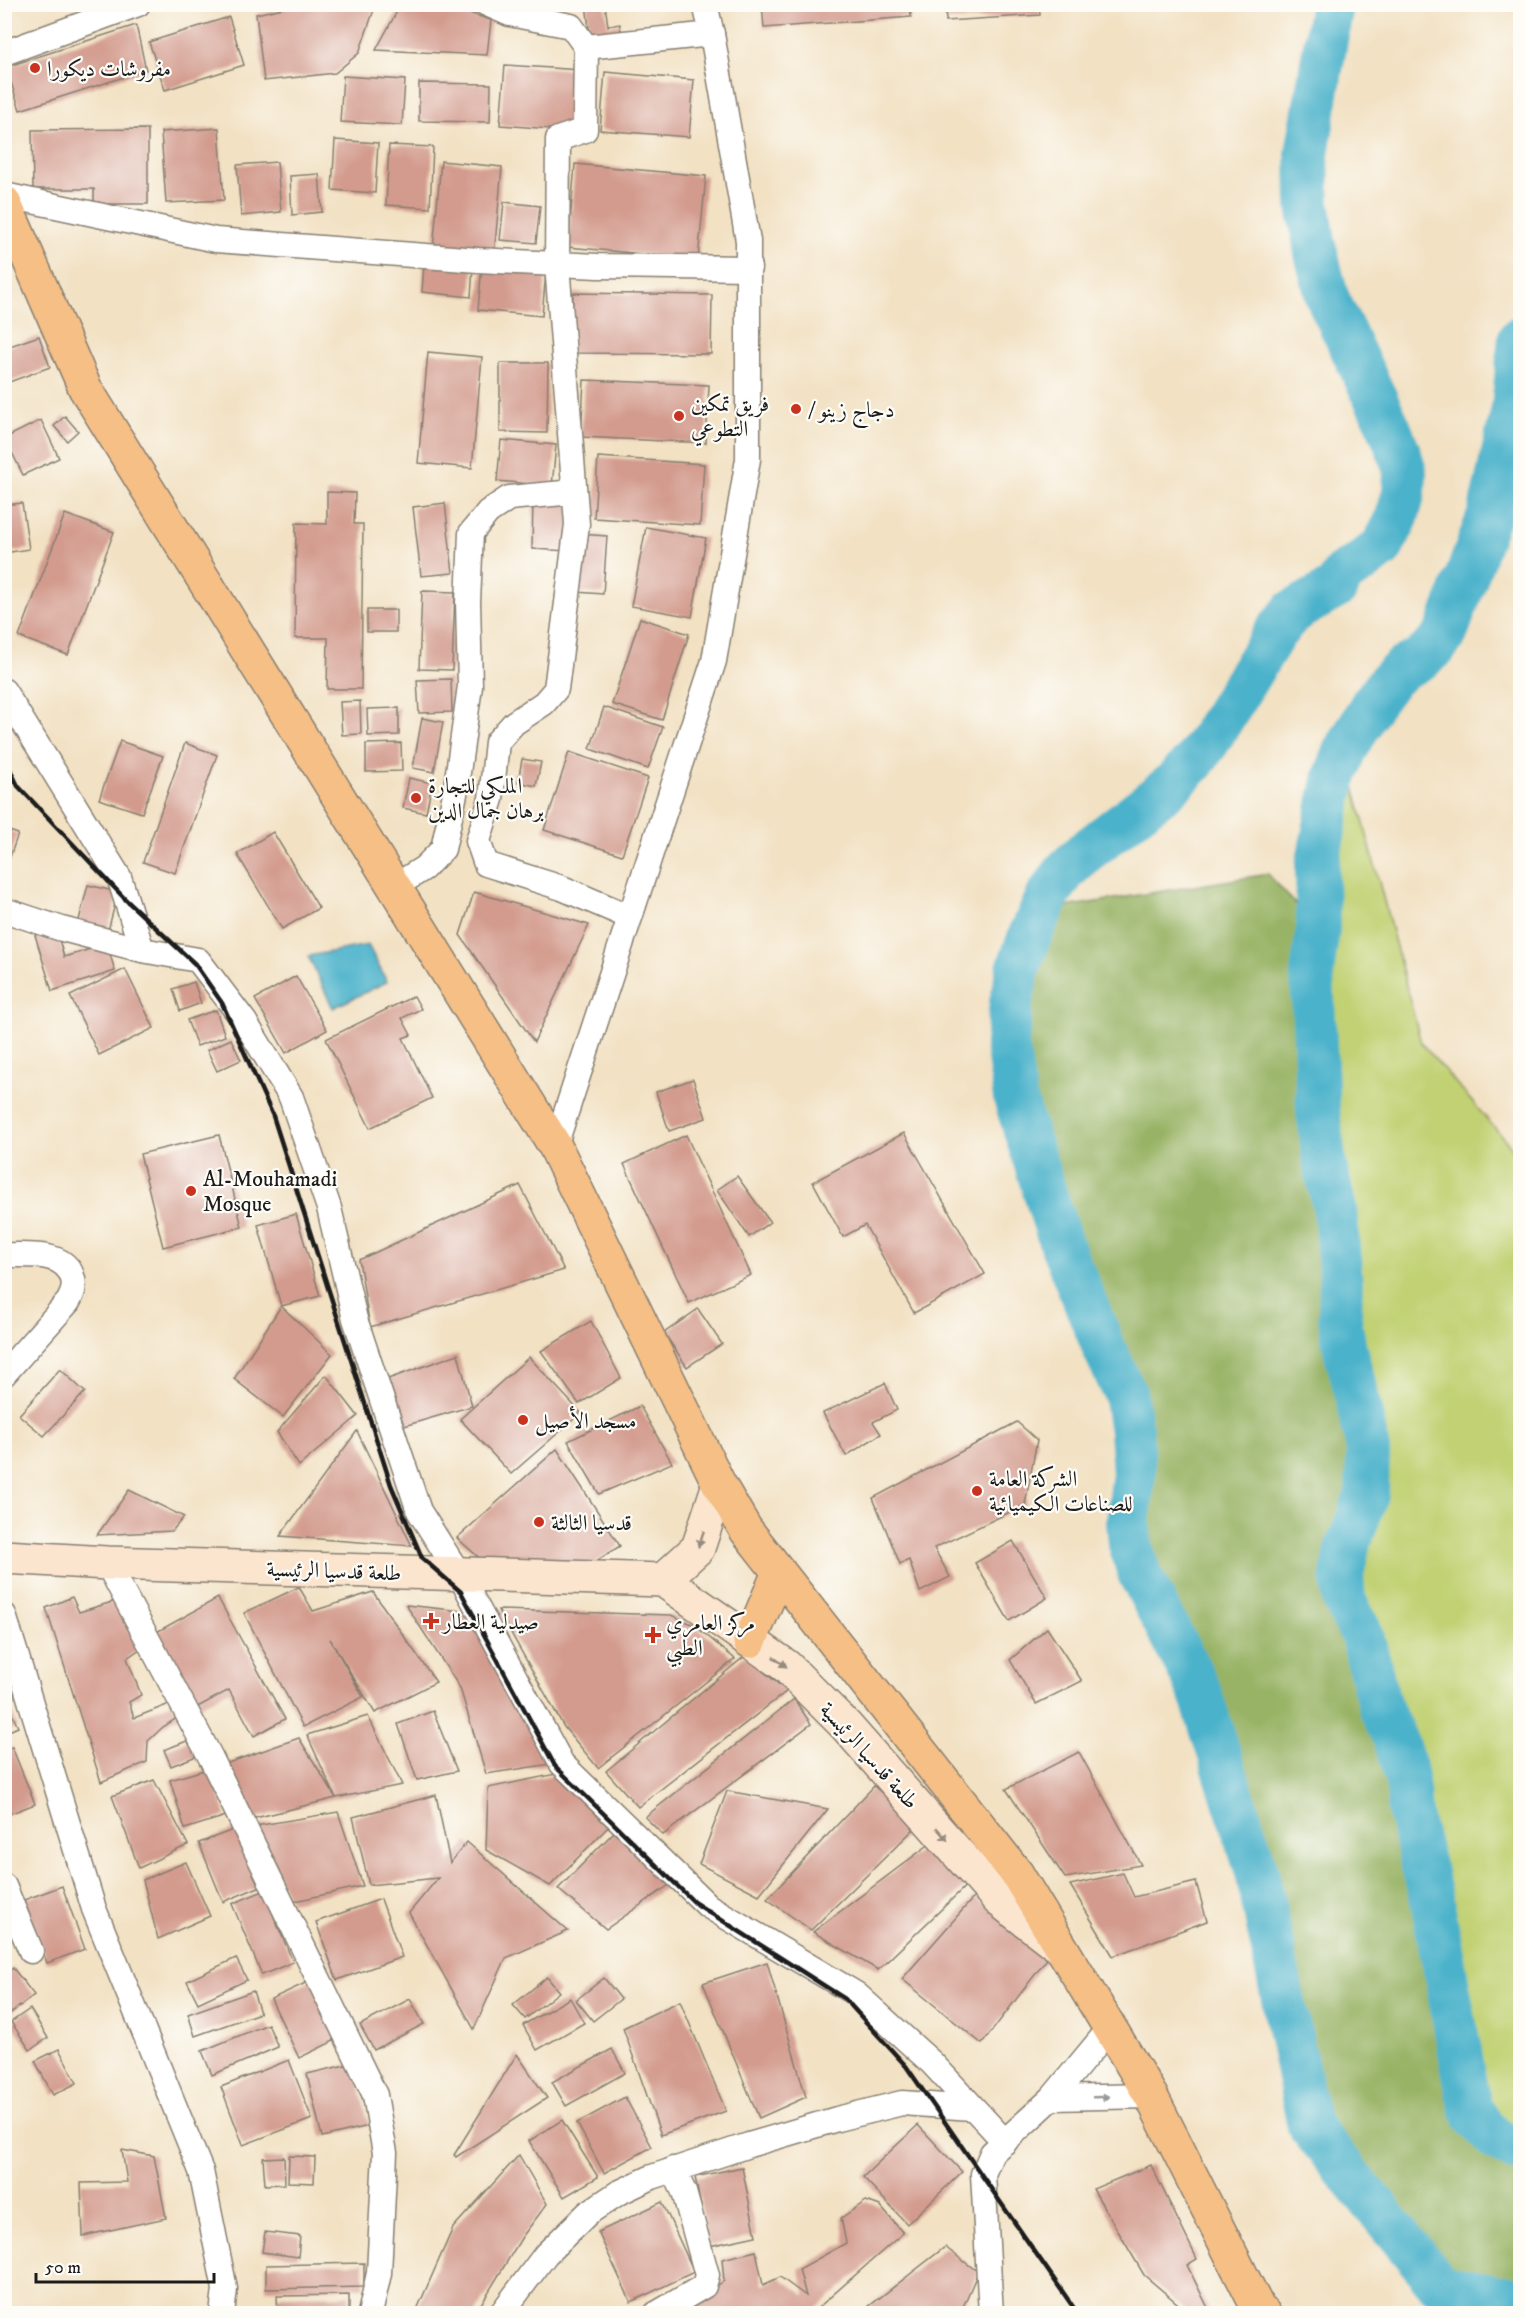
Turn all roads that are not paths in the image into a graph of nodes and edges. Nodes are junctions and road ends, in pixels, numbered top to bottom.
1 (138, 4) edge
2 (487, 4) edge
3 (705, 4) edge
4 (712, 34) junction
5 (586, 47) junction
6 (4, 53) edge
7 (4, 195) edge
8 (4, 202) edge
9 (557, 264) junction
10 (749, 268) junction
11 (574, 492) junction
12 (4, 691) edge
13 (394, 887) junction
14 (4, 910) edge
15 (630, 917) junction
16 (142, 950) junction
17 (555, 1146) junction
18 (4, 1255) edge
19 (4, 1374) edge
20 (719, 1484) junction
21 (4, 1557) edge
22 (107, 1563) junction
23 (779, 1572) junction
24 (459, 1574) junction
25 (663, 1580) junction
26 (4, 1615) edge
27 (750, 1641) junction
28 (4, 1886) edge
29 (1062, 1948) junction
30 (31, 1951) dead end
31 (1110, 2028) junction
32 (1151, 2096) junction
33 (1052, 2098) junction
34 (972, 2108) junction
35 (1005, 2142) junction
36 (674, 2169) junction
37 (222, 2313) edge
38 (370, 2313) edge
39 (501, 2313) edge
40 (656, 2313) edge
41 (991, 2313) edge
42 (1264, 2313) edge

1 - 6 street
2 - 5 street
3 - 4 street
4 - 5 street
4 - 10 street
5 - 9 street
7 - 9 street
8 - 13 main road
9 - 10 street
9 - 11 street
10 - 15 street
11 - 13 street
11 - 15 street
12 - 16 street
13 - 17 main road
14 - 16 street
15 - 17 street
16 - 24 street
17 - 20 main road
18 - 19 street
20 - 23 main road
20 -> 25 main road
21 - 22 main road, طلعة قدسيا الرئيسية
22 - 24 main road, طلعة قدسيا الرئيسية
22 - 38 street
23 - 27 main road
23 - 29 main road
24 - 25 main road, طلعة قدسيا الرئيسية
24 - 34 street
25 - 27 main road, طلعة قدسيا الرئيسية
26 - 37 street
27 -> 29 main road, طلعة قدسيا الرئيسية
28 - 30 street
29 - 31 main road
31 - 32 main road
31 - 33 street
33 -> 32 street
32 - 42 main road
33 - 35 street
34 - 35 street
34 - 36 street
35 - 41 street
36 - 39 street
36 - 40 street

